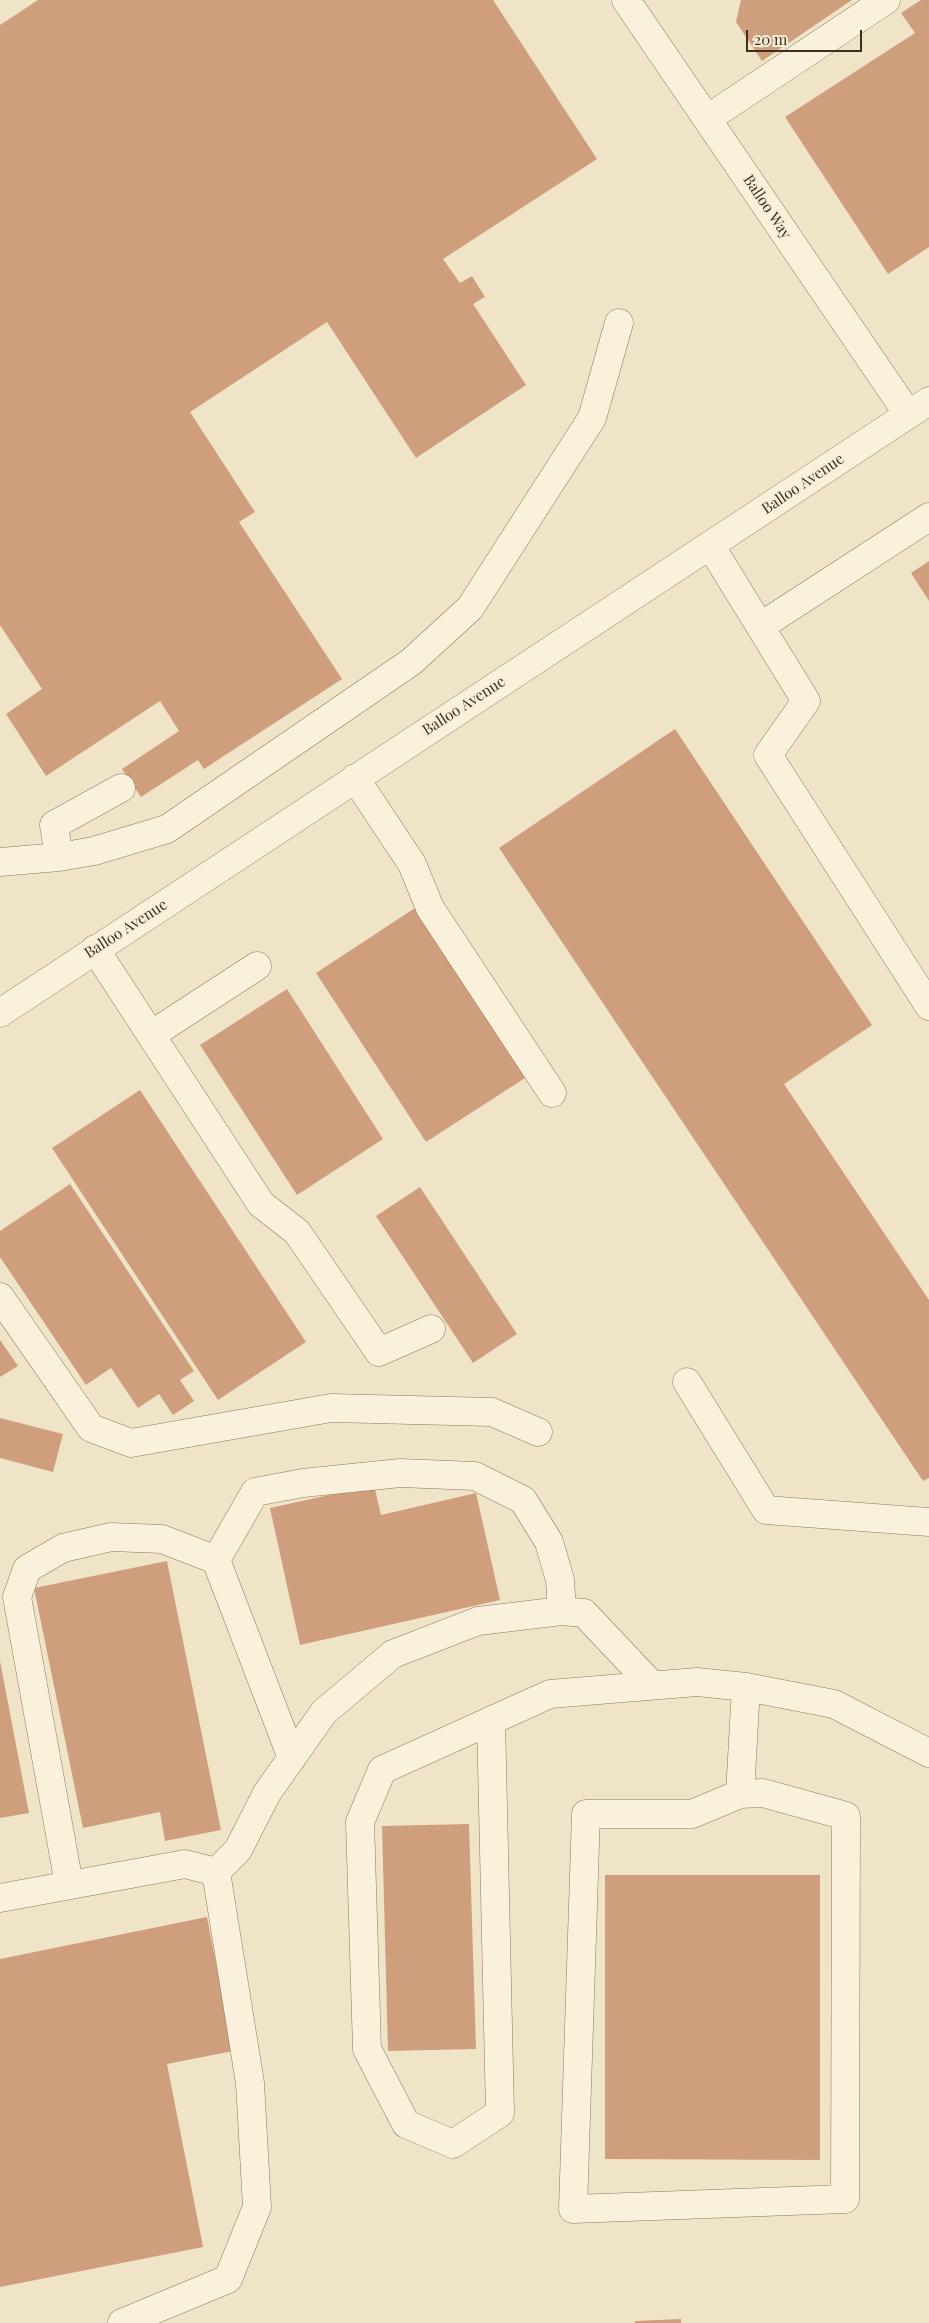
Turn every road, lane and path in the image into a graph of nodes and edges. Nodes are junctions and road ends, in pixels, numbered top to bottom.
1 (626, 0) edge
2 (886, 0) edge
3 (707, 119) junction
4 (620, 323) dead end
5 (918, 408) edge
6 (929, 517) edge
7 (710, 546) junction
8 (761, 626) junction
9 (355, 778) junction
10 (121, 788) dead end
11 (59, 857) junction
12 (0, 862) edge
13 (95, 949) junction
14 (257, 966) dead end
15 (929, 1006) edge
16 (0, 1013) edge
17 (151, 1035) junction
18 (552, 1093) dead end
19 (0, 1297) edge
20 (431, 1329) dead end
21 (687, 1382) dead end
22 (538, 1432) dead end
23 (929, 1522) edge
24 (216, 1560) junction
25 (562, 1611) junction
26 (652, 1686) junction
27 (746, 1687) junction
28 (491, 1720) junction
29 (929, 1753) edge
30 (292, 1758) junction
31 (740, 1794) junction
32 (216, 1872) junction
33 (69, 1884) junction
34 (0, 1898) edge
35 (122, 2323) edge

1 - 3 street, Balloo Way
2 - 3 street
3 - 5 street, Balloo Way
4 - 11 street
5 - 7 street, Balloo Avenue
6 - 8 street
7 - 8 street
7 - 9 street, Balloo Avenue
8 - 15 street
9 - 13 street, Balloo Avenue
9 - 18 street
10 - 11 street
11 - 12 street
13 - 16 street, Balloo Avenue
13 - 17 street
14 - 17 street
17 - 20 street
19 - 22 street
21 - 23 street
24 - 25 street
24 - 30 street
24 - 33 street
25 - 26 street
25 - 30 street
26 - 27 street
26 - 28 street
27 - 29 street
27 - 31 street
28 - 28 street
30 - 32 street
31 - 31 street
32 - 33 street
32 - 35 street
33 - 34 street

